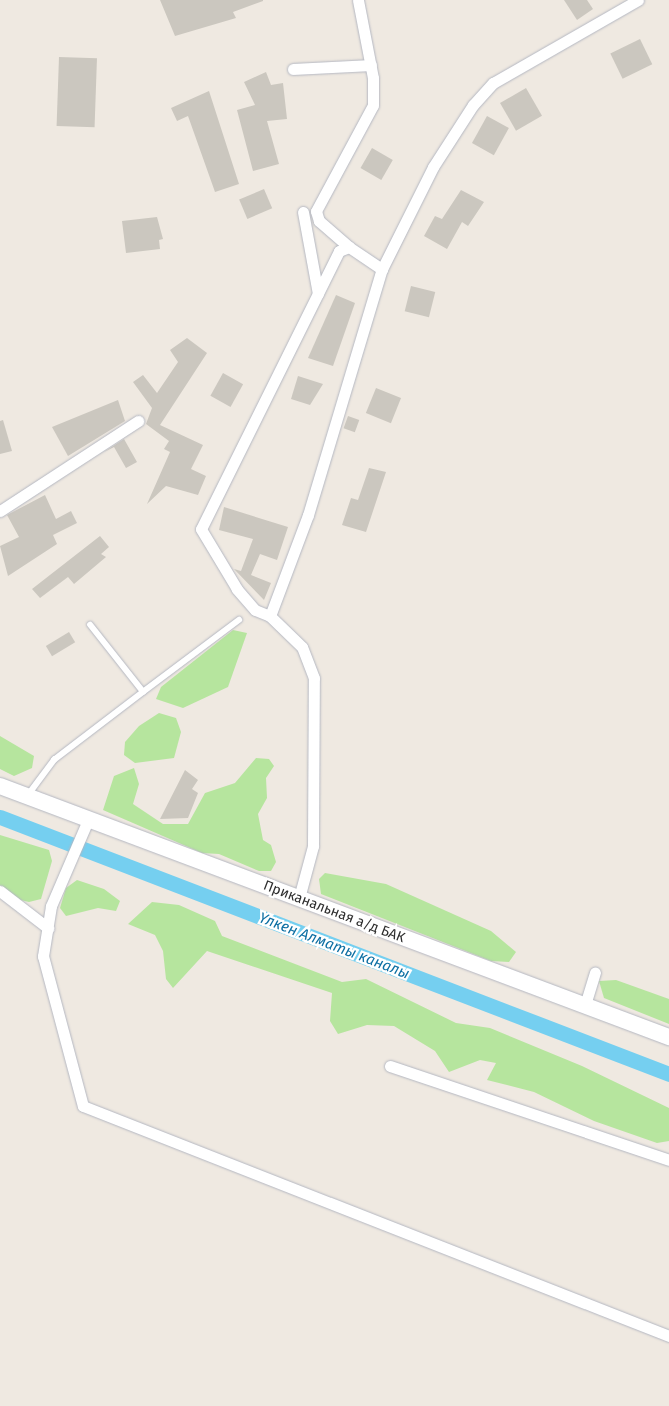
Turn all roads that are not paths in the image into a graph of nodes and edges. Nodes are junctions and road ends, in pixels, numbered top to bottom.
1 (358, 0) edge
2 (638, 0) edge
3 (371, 66) junction
4 (293, 69) dead end
5 (303, 212) dead end
6 (349, 247) junction
7 (382, 269) junction
8 (318, 294) junction
9 (138, 422) dead end
10 (0, 511) edge
11 (270, 616) junction
12 (239, 620) dead end
13 (90, 625) dead end
14 (143, 692) junction
15 (0, 786) edge
16 (27, 797) junction
17 (88, 820) junction
18 (0, 891) edge
19 (299, 898) junction
20 (48, 928) junction
21 (595, 973) dead end
22 (584, 1005) junction
23 (669, 1037) edge
24 (390, 1066) dead end
25 (669, 1160) edge
26 (669, 1336) edge

1 - 3 street
2 - 7 street
3 - 4 street
3 - 6 street
5 - 8 street
6 - 7 street
6 - 8 street
7 - 11 street
8 - 11 street
9 - 10 street
11 - 19 street
12 - 14 lane
13 - 14 lane
14 - 16 lane
15 - 16 main road, Приканальная а/д БАК
16 - 17 main road, Приканальная а/д БАК
17 - 19 main road, Приканальная а/д БАК
17 - 20 street
18 - 20 street
19 - 22 main road, Приканальная а/д БАК
20 - 26 street
21 - 22 street
22 - 23 main road, Приканальная а/д БАК
24 - 25 street

